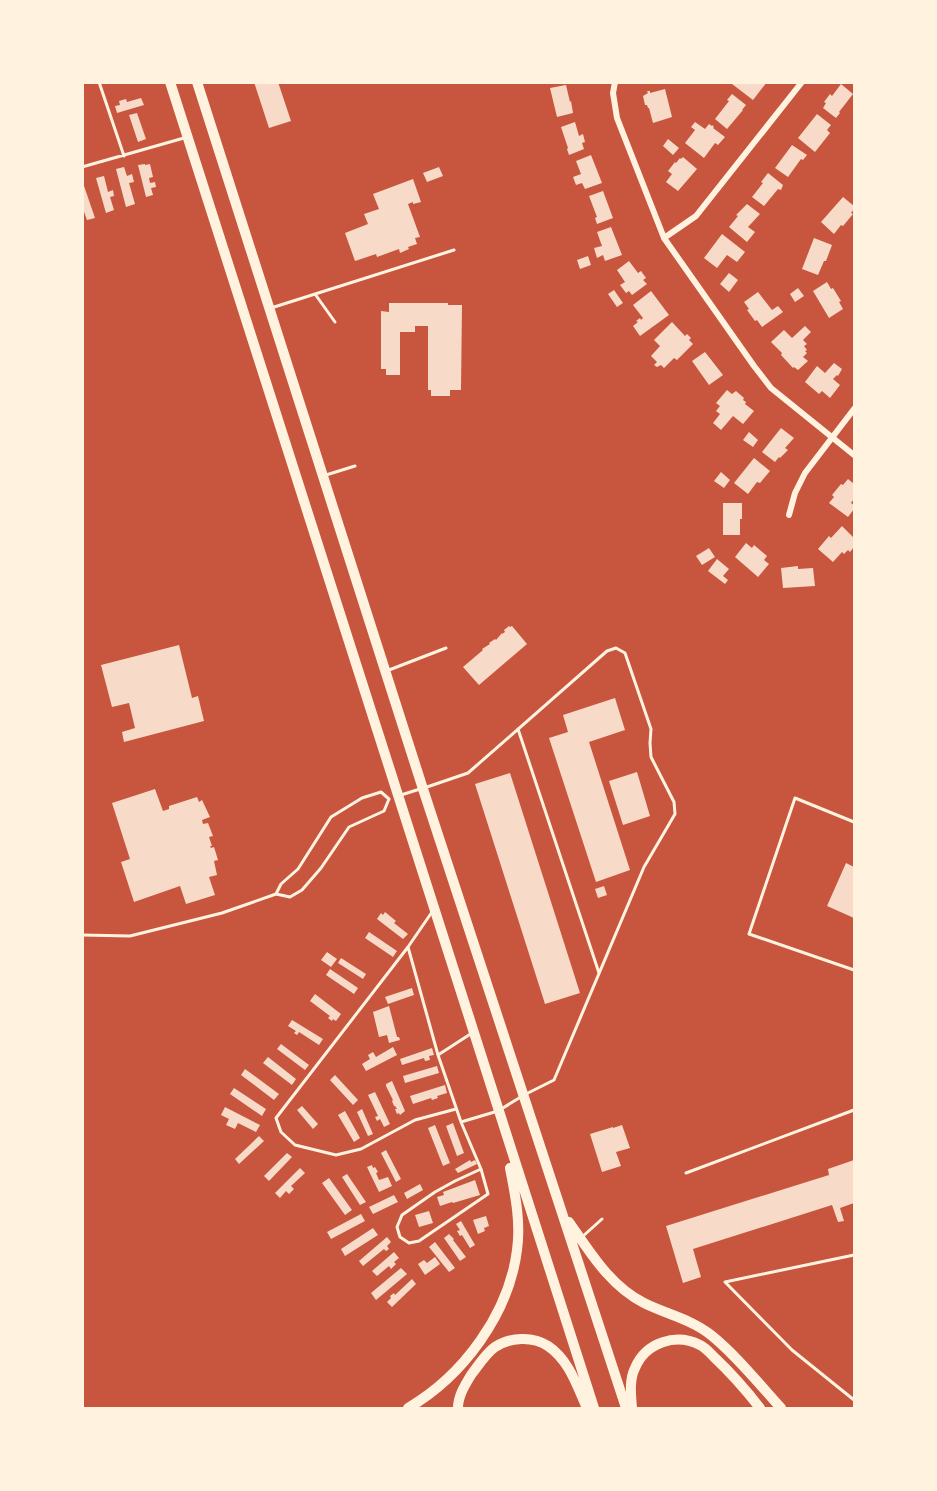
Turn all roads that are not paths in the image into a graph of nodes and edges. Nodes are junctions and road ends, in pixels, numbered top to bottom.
1 (99, 82) edge
2 (170, 82) edge
3 (197, 82) edge
4 (615, 82) edge
5 (802, 82) edge
6 (188, 136) junction
7 (124, 156) junction
8 (82, 167) edge
9 (664, 238) junction
10 (454, 250) dead end
11 (315, 294) junction
12 (270, 308) junction
13 (334, 322) dead end
14 (855, 409) edge
15 (831, 437) junction
16 (855, 455) edge
17 (356, 466) dead end
18 (323, 476) junction
19 (789, 515) dead end
20 (446, 648) dead end
21 (386, 671) junction
22 (518, 729) junction
23 (423, 789) junction
24 (394, 797) junction
25 (855, 822) edge
26 (276, 894) junction
27 (435, 908) junction
28 (82, 935) edge
29 (408, 947) junction
30 (855, 970) edge
31 (599, 973) junction
32 (473, 1032) junction
33 (438, 1055) junction
34 (524, 1095) junction
35 (457, 1109) junction
36 (855, 1110) edge
37 (498, 1112) junction
38 (461, 1122) junction
39 (481, 1169) junction
40 (686, 1173) dead end
41 (562, 1210) junction
42 (602, 1219) dead end
43 (581, 1238) junction
44 (855, 1255) edge
45 (855, 1400) edge
46 (408, 1408) edge
47 (458, 1408) edge
48 (587, 1408) edge
49 (594, 1408) edge
50 (626, 1408) edge
51 (632, 1408) edge
52 (760, 1408) edge
53 (782, 1408) edge

1 - 7 lane
2 - 6 main road
3 - 12 main road
4 - 9 street
5 - 9 street
6 - 7 lane
6 - 24 main road
7 - 8 lane
9 - 15 street
10 - 11 lane
11 - 12 lane
11 - 13 lane
12 - 18 main road
14 - 15 street
15 - 16 street
15 - 19 street
17 - 18 lane
18 - 21 main road
20 - 21 lane
21 - 23 main road
22 - 23 lane
22 - 31 lane
22 - 31 lane
23 - 24 lane
23 - 34 main road
24 - 26 lane
24 - 26 lane
24 - 27 main road
25 - 30 lane
26 - 28 lane
27 - 29 lane
27 - 32 main road
29 - 33 lane
29 - 35 lane
31 - 34 lane
32 - 33 lane
32 - 37 main road
33 - 35 lane
34 - 37 lane
34 - 41 main road
35 - 38 lane
36 - 40 lane
37 - 38 lane
37 - 46 main road
37 - 49 main road
38 - 39 lane
39 - 39 lane
41 - 43 main road
41 - 50 main road
42 - 43 lane
43 - 53 main road
44 - 45 lane
47 - 48 main road
51 - 52 main road

